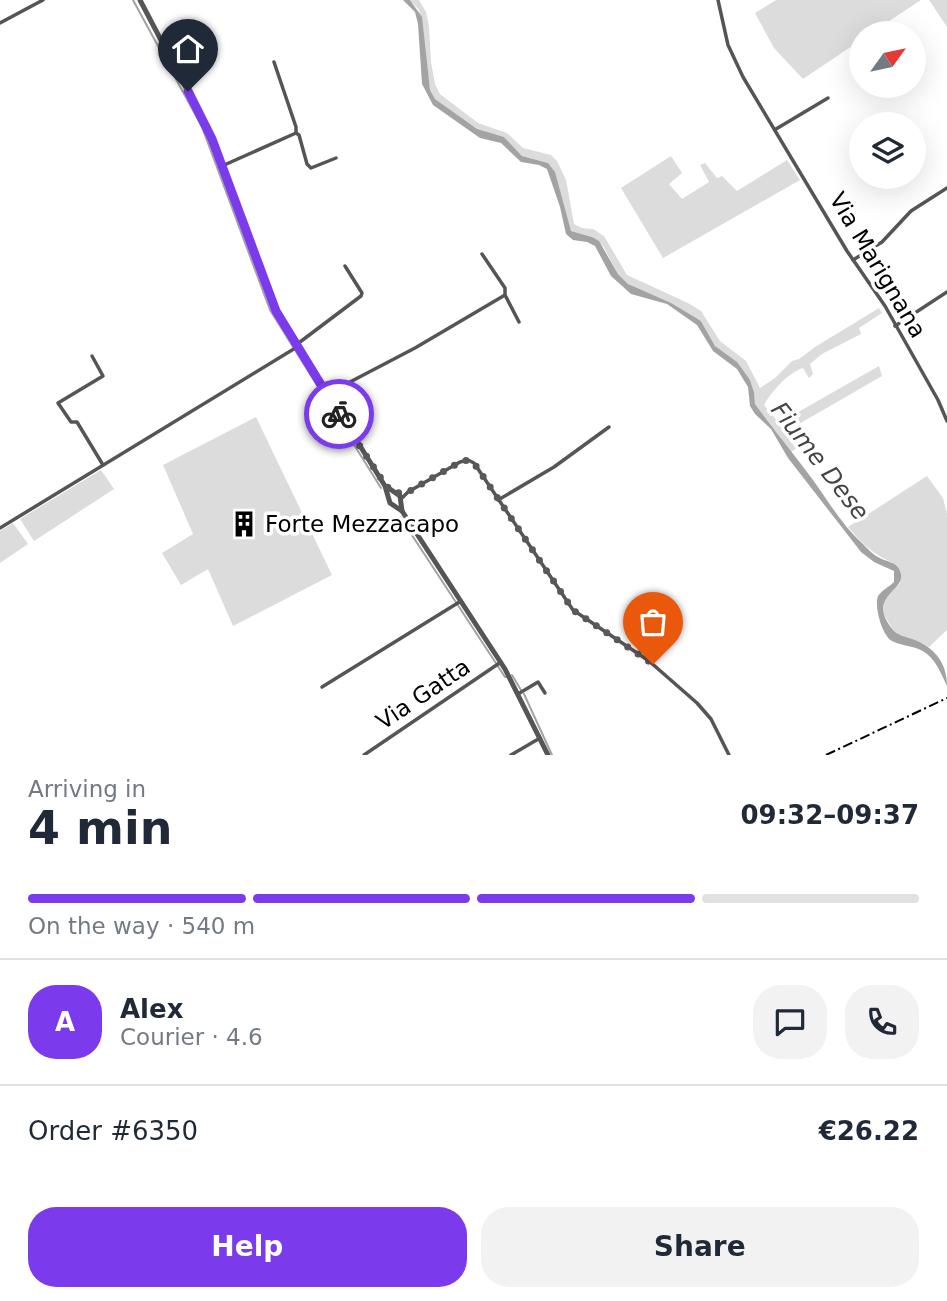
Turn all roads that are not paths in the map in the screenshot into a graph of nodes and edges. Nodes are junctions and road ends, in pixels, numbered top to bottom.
1 (43, 0) edge
2 (140, 0) edge
3 (718, 0) edge
4 (0, 23) edge
5 (274, 62) dead end
6 (828, 98) dead end
7 (776, 130) junction
8 (296, 133) junction
9 (336, 158) dead end
10 (222, 166) junction
11 (947, 188) edge
12 (482, 254) dead end
13 (853, 260) junction
14 (345, 266) dead end
15 (947, 292) edge
16 (505, 295) junction
17 (519, 322) dead end
18 (895, 326) junction
19 (297, 346) junction
20 (92, 356) dead end
21 (326, 394) junction
22 (947, 421) edge
23 (609, 427) dead end
24 (103, 465) junction
25 (386, 486) junction
26 (389, 496) junction
27 (398, 498) junction
28 (498, 500) junction
29 (0, 528) edge
30 (458, 602) junction
31 (498, 664) junction
32 (322, 687) dead end
33 (545, 693) dead end
34 (518, 694) junction
35 (540, 738) junction
36 (364, 755) edge
37 (511, 755) edge
38 (548, 755) edge
39 (729, 755) edge

1 - 4 street
2 - 10 street, Via Gatta
3 - 7 street, Via Marignana
5 - 8 street
6 - 7 street
7 - 13 street, Via Marignana
8 - 9 street
8 - 10 street
10 - 19 street, Via Gatta
11 - 13 street
12 - 16 street
13 - 18 street, Via Marignana
14 - 19 street
15 - 18 street
16 - 17 street
16 - 21 street
18 - 22 street, Via Marignana
19 - 21 street, Via Gatta
19 - 24 street
20 - 24 street
21 - 25 street, Via Gatta
23 - 28 street
24 - 29 street
25 - 26 street, Via Gatta
25 - 27 street, Via Gatta
26 - 27 street
26 - 27 street, Via Gatta
27 - 28 street
27 - 30 street, Via Gatta
28 - 39 street
30 - 31 street, Via Gatta
30 - 32 street
31 - 34 street, Via Gatta
31 - 36 street, Via Gatta
33 - 34 street
34 - 35 street, Via Gatta
35 - 37 street
35 - 38 street, Via Gatta

